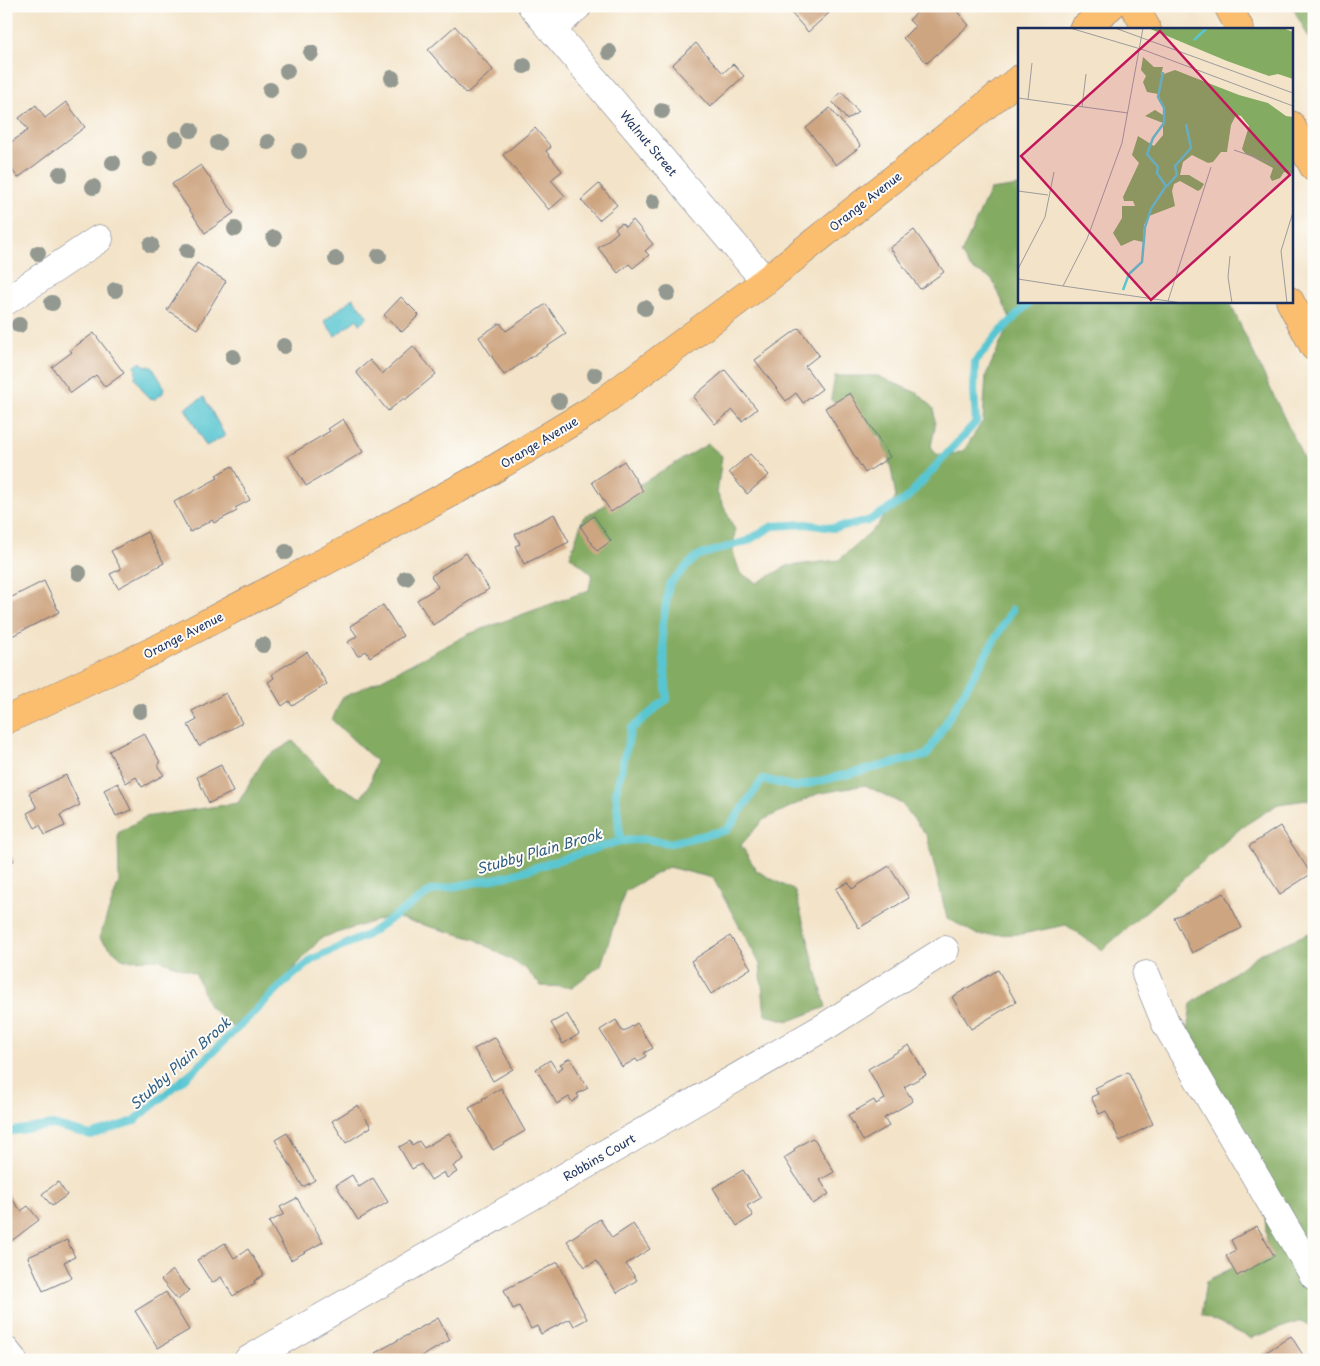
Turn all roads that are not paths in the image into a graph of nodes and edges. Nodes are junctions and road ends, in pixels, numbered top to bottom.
1 (532, 6) edge
2 (578, 6) edge
3 (1112, 6) edge
4 (1228, 6) edge
5 (1084, 28) edge
6 (1239, 28) edge
7 (552, 29) junction
8 (1018, 80) edge
9 (1292, 127) edge
10 (1314, 168) edge
11 (99, 238) dead end
12 (765, 281) junction
13 (6, 301) edge
14 (1291, 302) edge
15 (1314, 347) edge
16 (6, 720) edge
17 (945, 950) dead end
18 (1146, 976) dead end
19 (1314, 1276) edge
20 (6, 1351) edge
21 (13, 1360) edge
22 (248, 1360) edge

1 - 7 street, Walnut Street
2 - 7 street
3 - 5 main road
4 - 6 main road
7 - 12 street, Walnut Street
8 - 12 main road, Orange Avenue
9 - 10 main road
11 - 13 street
12 - 16 main road, Orange Avenue
14 - 15 main road
17 - 22 street, Robbins Court
18 - 19 street
20 - 21 street

